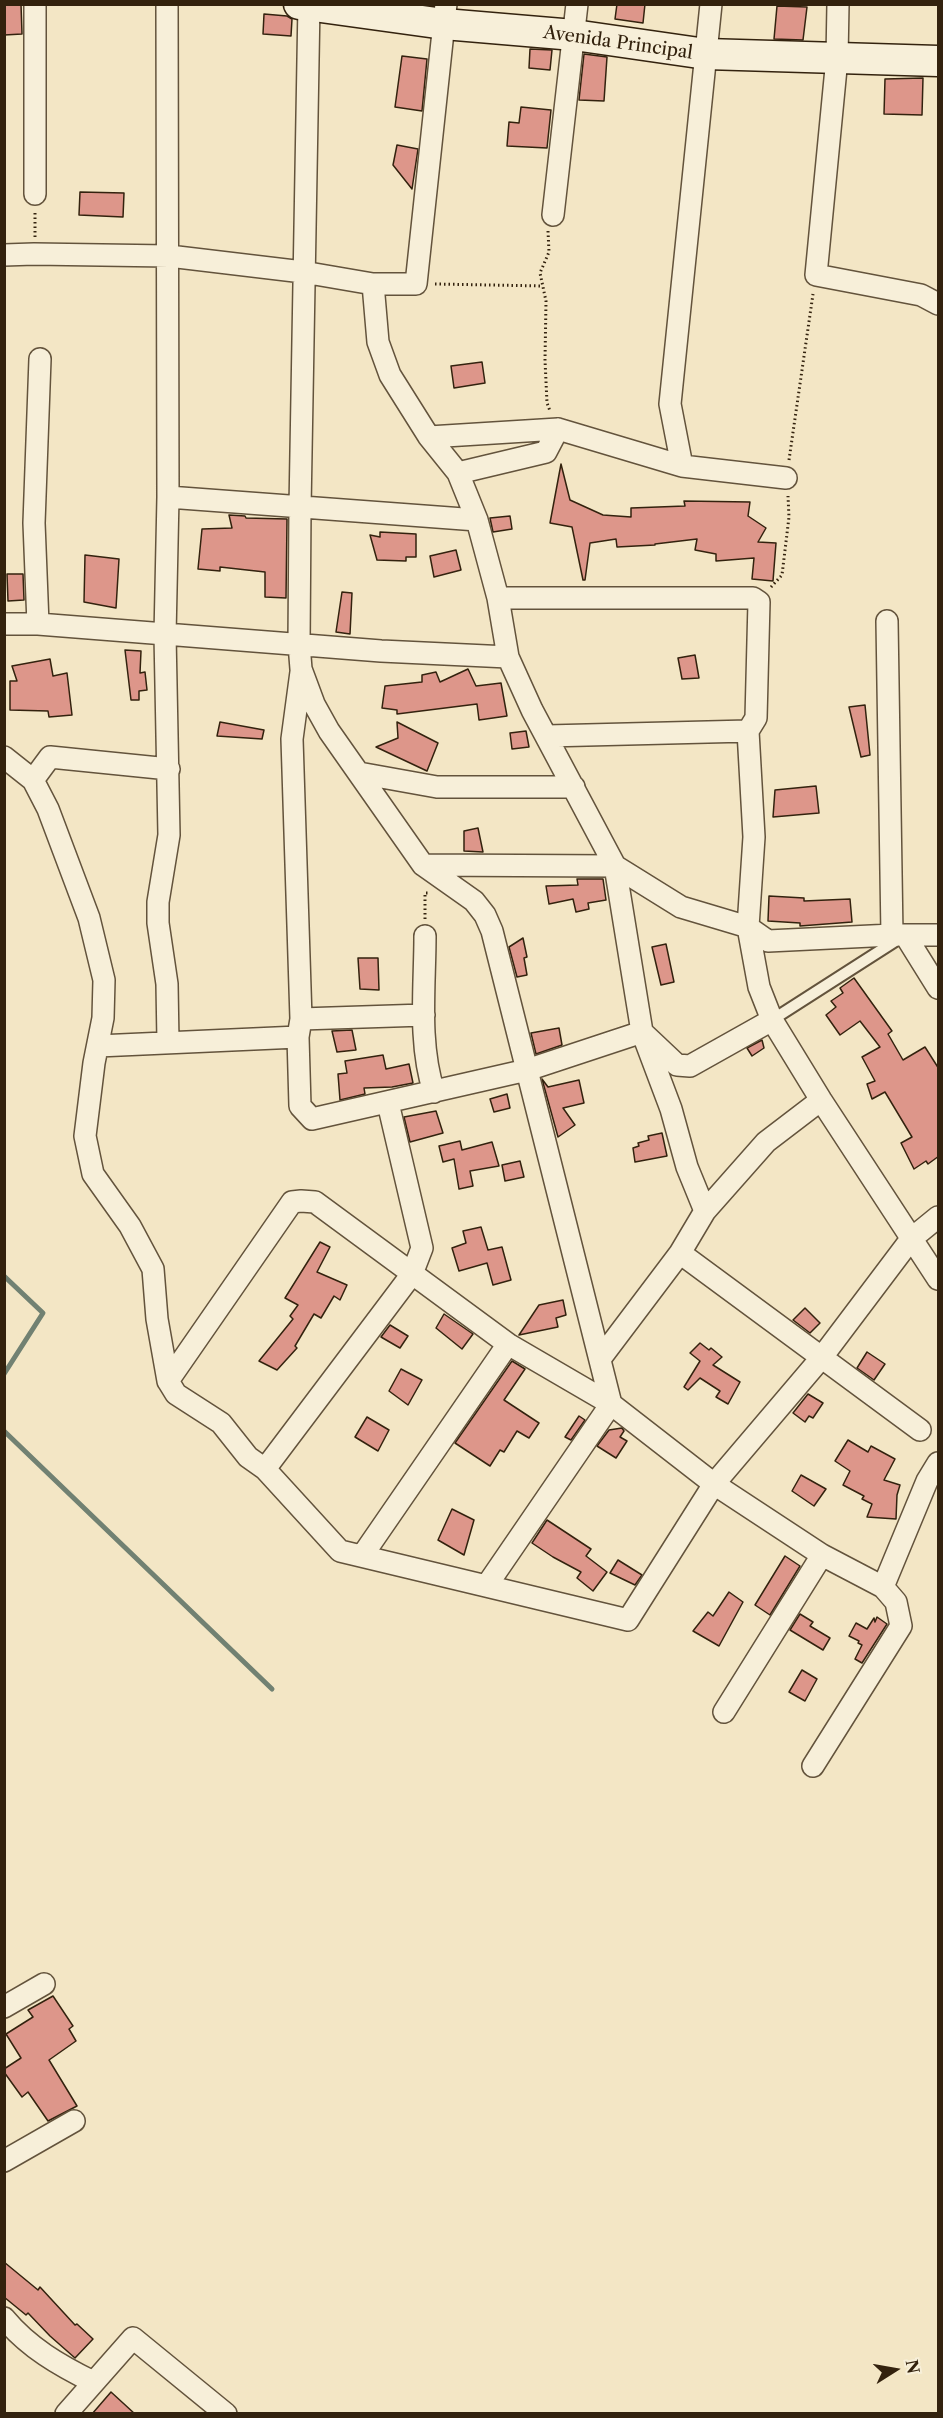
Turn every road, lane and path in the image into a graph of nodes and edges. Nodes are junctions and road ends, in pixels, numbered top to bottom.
1 (35, 4) edge
2 (167, 4) edge
3 (577, 4) edge
4 (711, 4) edge
5 (838, 4) edge
6 (306, 5) edge
7 (445, 14) edge
8 (574, 35) junction
9 (706, 54) junction
10 (837, 58) junction
11 (939, 61) edge
12 (35, 194) joint
13 (553, 215) joint
14 (34, 254) junction
15 (4, 255) edge
16 (169, 256) junction
17 (303, 272) junction
18 (816, 275) junction
19 (373, 284) junction
20 (416, 284) junction
21 (543, 286) junction
22 (939, 304) edge
23 (40, 358) dead end
24 (558, 429) junction
25 (429, 437) junction
26 (682, 466) junction
27 (458, 473) junction
28 (786, 478) junction
29 (168, 497) junction
30 (300, 508) junction
31 (477, 520) junction
32 (498, 598) junction
33 (759, 602) junction
34 (887, 621) dead end
35 (4, 624) edge
36 (38, 624) junction
37 (165, 635) junction
38 (299, 644) junction
39 (508, 657) junction
40 (301, 669) junction
41 (748, 731) junction
42 (548, 736) junction
43 (4, 757) edge
44 (169, 769) junction
45 (359, 773) junction
46 (33, 780) junction
47 (574, 787) junction
48 (423, 865) junction
49 (615, 866) junction
50 (452, 884) junction
51 (748, 927) junction
52 (939, 935) edge
53 (424, 936) joint
54 (888, 939) junction
55 (939, 988) edge
56 (424, 1015) junction
57 (772, 1020) junction
58 (299, 1028) junction
59 (642, 1032) junction
60 (168, 1042) junction
61 (98, 1046) junction
62 (527, 1070) junction
63 (434, 1092) junction
64 (821, 1101) junction
65 (388, 1103) junction
66 (705, 1211) junction
67 (939, 1216) edge
68 (911, 1239) junction
69 (680, 1253) junction
70 (412, 1274) junction
71 (939, 1279) edge
72 (508, 1344) junction
73 (822, 1357) junction
74 (600, 1359) junction
75 (168, 1381) junction
76 (611, 1404) junction
77 (920, 1430) dead end
78 (939, 1463) edge
79 (265, 1469) junction
80 (714, 1484) junction
81 (822, 1554) junction
82 (362, 1556) junction
83 (488, 1585) junction
84 (883, 1587) junction
85 (724, 1712) dead end
86 (813, 1766) dead end
87 (44, 1984) dead end
88 (4, 2007) edge
89 (74, 2121) dead end
90 (4, 2161) edge
91 (4, 2318) edge
92 (93, 2382) junction
93 (66, 2414) edge
94 (226, 2414) edge

1 - 12 street
2 - 16 street
3 - 8 street
4 - 9 street
5 - 10 street
6 - 7 street, Avenida Principal
6 - 17 street
7 - 8 street, Avenida Principal
7 - 20 street
8 - 9 street, Avenida Principal
8 - 13 street
9 - 10 street, Avenida Principal
9 - 26 street
10 - 11 street, Avenida Principal
10 - 18 street
12 - 14 path
13 - 21 path
14 - 15 street
14 - 16 street
16 - 17 street
16 - 29 street
17 - 19 street
17 - 30 street
18 - 22 street
18 - 28 path
19 - 20 street
19 - 25 street
20 - 21 path
21 - 24 path
23 - 36 street
24 - 25 street
24 - 26 street
24 - 27 street
25 - 27 street
26 - 28 street
27 - 31 street
28 - 33 path
29 - 30 street
29 - 37 street
30 - 31 street
30 - 38 street
31 - 32 street
32 - 33 street
32 - 39 street
33 - 41 street
34 - 54 street
35 - 36 street
36 - 37 street
37 - 38 street
37 - 44 street
38 - 39 street
38 - 40 street
39 - 42 street
40 - 45 street
40 - 58 street
41 - 42 street
41 - 51 street
42 - 47 street
43 - 46 street
44 - 46 street
44 - 60 street
45 - 47 street
45 - 48 street
46 - 61 street
47 - 49 street
48 - 49 street
48 - 50 street
49 - 51 street
49 - 59 street
50 - 53 path
50 - 62 street
51 - 54 street
51 - 57 street
52 - 54 street
53 - 56 street
54 - 55 street
54 - 57 lane
56 - 58 street
56 - 63 street
57 - 59 street
57 - 64 street
58 - 60 street
58 - 65 street
59 - 62 street
59 - 66 street
60 - 61 street
61 - 75 street
62 - 63 street
62 - 74 street
63 - 65 street
64 - 66 street
64 - 68 street
65 - 70 street
66 - 69 street
67 - 68 street
68 - 71 street
68 - 73 street
69 - 73 street
69 - 74 street
70 - 72 street
70 - 75 street
70 - 79 street
72 - 76 street
72 - 82 street
73 - 77 street
73 - 80 street
74 - 76 street
75 - 79 street
76 - 80 street
76 - 83 street
78 - 84 street
79 - 82 street
80 - 81 street
80 - 83 street
81 - 84 street
81 - 85 street
82 - 83 street
84 - 86 street
87 - 88 street
89 - 90 street
91 - 92 street
92 - 93 street
92 - 94 street

